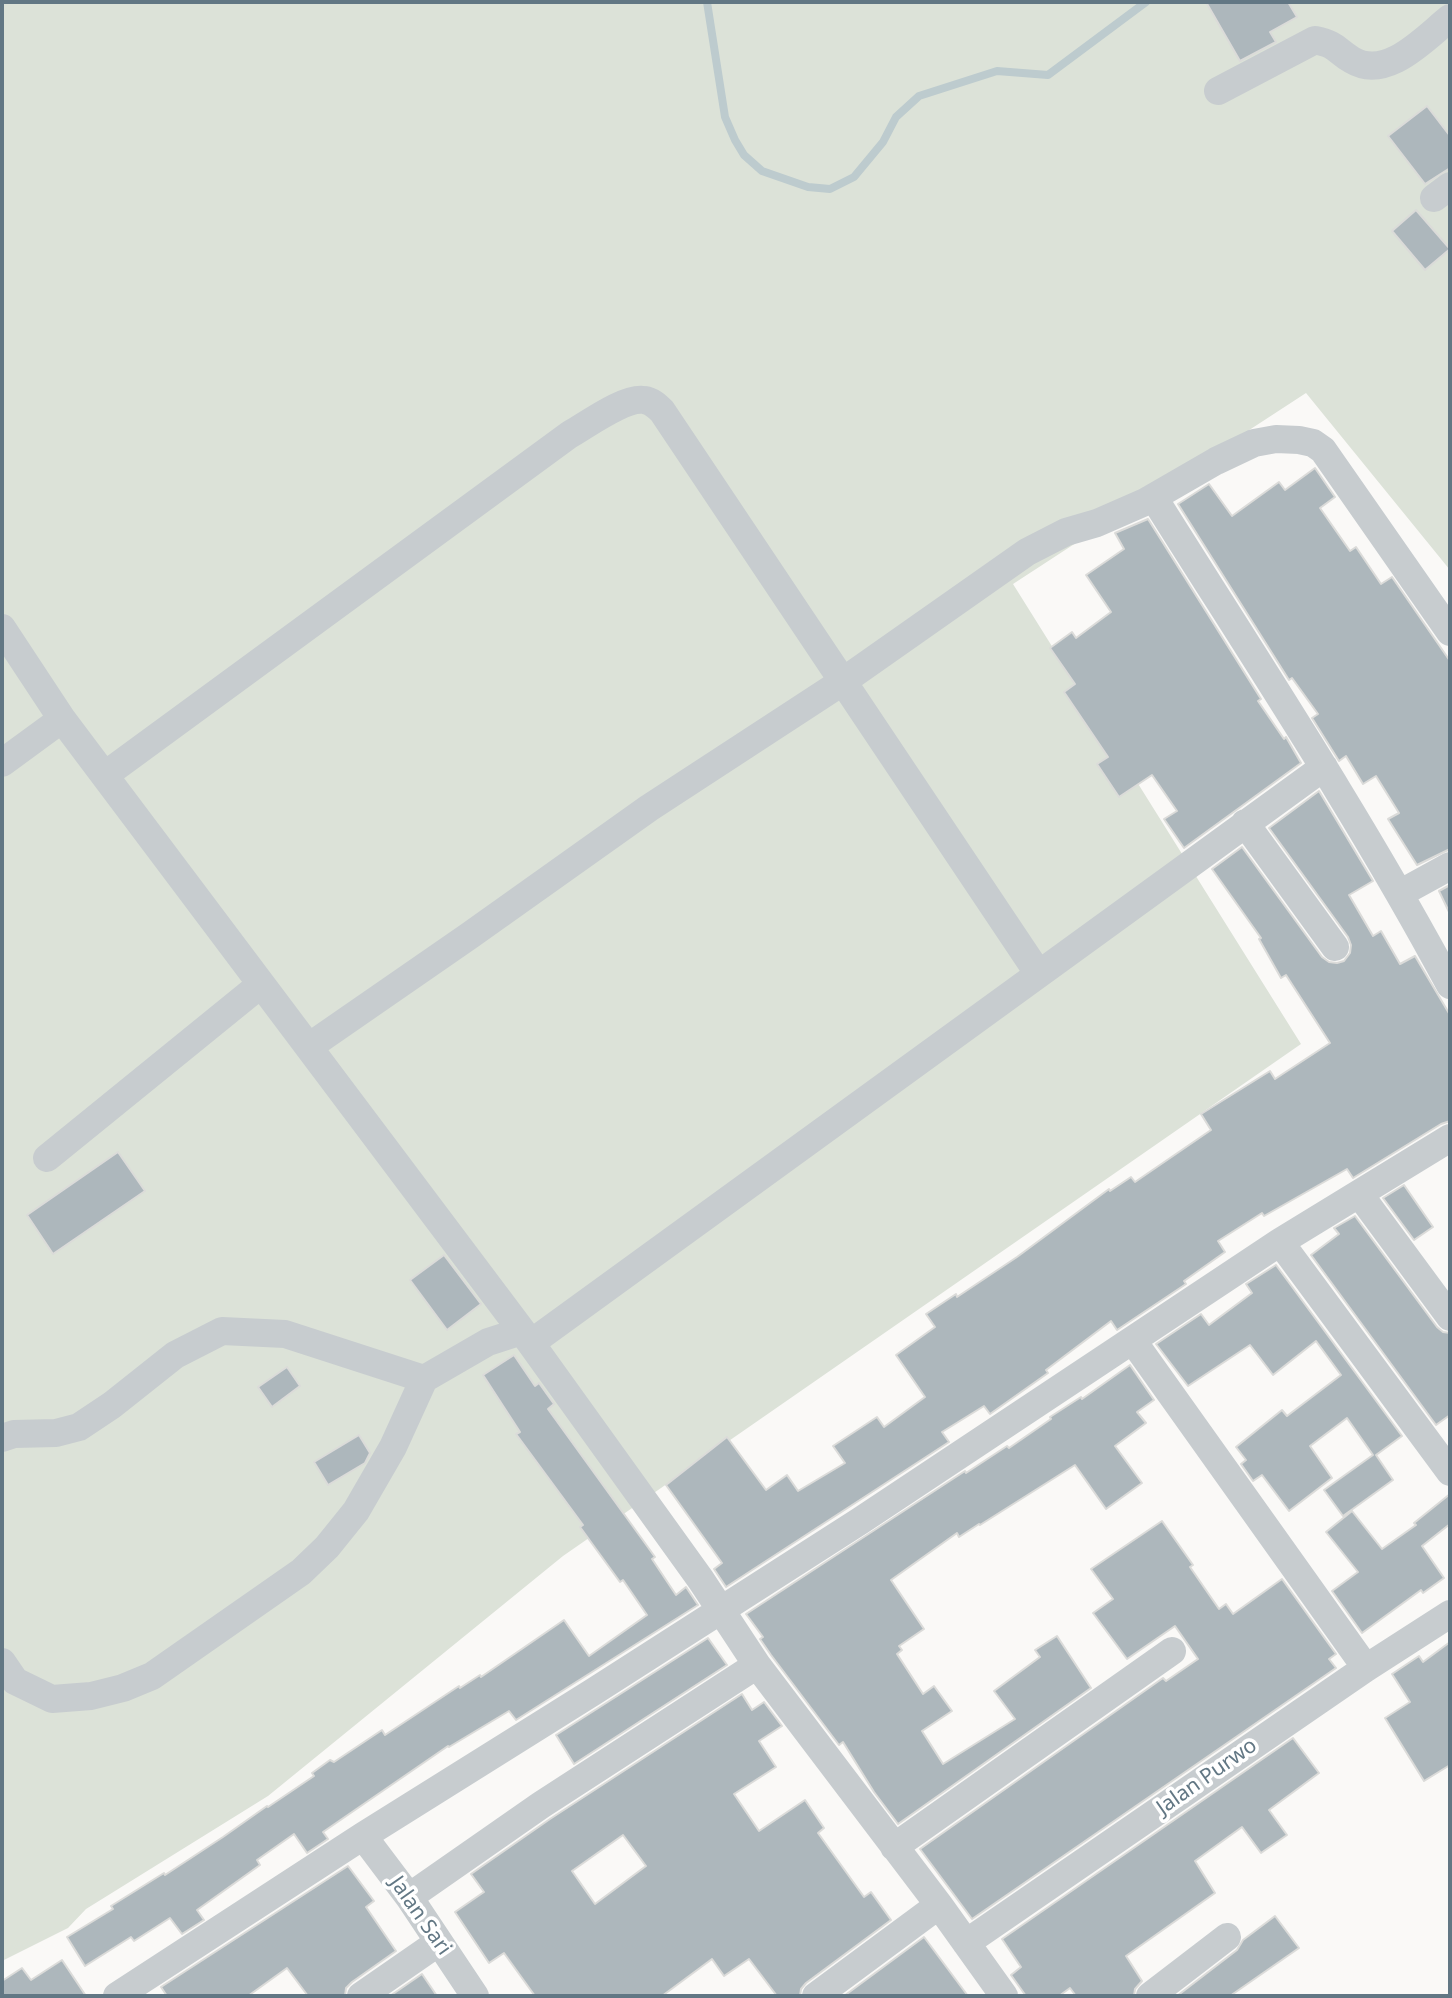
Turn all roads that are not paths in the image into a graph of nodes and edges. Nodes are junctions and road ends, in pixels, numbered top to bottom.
1 (1450, 18) edge
2 (1218, 91) dead end
3 (1154, 498) junction
4 (2, 628) edge
5 (1450, 632) edge
6 (842, 682) junction
7 (62, 719) junction
8 (2, 763) edge
9 (1324, 767) junction
10 (105, 775) junction
11 (1245, 823) junction
12 (1450, 866) edge
13 (1401, 893) junction
14 (1335, 947) dead end
15 (1038, 973) junction
16 (260, 985) junction
17 (1450, 985) edge
18 (310, 1046) junction
19 (1450, 1138) edge
20 (47, 1158) dead end
21 (1360, 1195) junction
22 (1280, 1242) junction
23 (1450, 1317) edge
24 (526, 1337) junction
25 (1133, 1341) junction
26 (424, 1378) junction
27 (2, 1438) edge
28 (1450, 1472) edge
29 (720, 1610) junction
30 (1447, 1622) edge
31 (1172, 1651) dead end
32 (2, 1662) edge
33 (757, 1665) junction
34 (1366, 1668) junction
35 (363, 1836) junction
36 (894, 1847) junction
37 (409, 1897) junction
38 (939, 1905) junction
39 (1227, 1937) dead end
40 (439, 1942) junction
41 (966, 1943) junction
42 (117, 1996) edge
43 (361, 1996) edge
44 (475, 1996) edge
45 (816, 1996) edge
46 (1004, 1996) edge
47 (1150, 1996) edge

1 - 2 street
3 - 5 street
3 - 6 street
3 - 9 street
4 - 7 street
6 - 10 street
6 - 15 street
6 - 18 street
7 - 8 street
7 - 10 street
9 - 11 street
9 - 13 street
10 - 16 street
11 - 14 street
11 - 15 street
12 - 13 street
13 - 17 street
15 - 24 street
16 - 18 street
16 - 20 street
18 - 24 street
19 - 21 street
21 - 22 street
21 - 23 street
22 - 25 street
22 - 28 street
24 - 26 street
24 - 29 street
25 - 29 street
25 - 34 street
26 - 27 street
26 - 32 street
29 - 33 street
29 - 35 street
30 - 34 street, Jalan Purwo
31 - 36 street
33 - 36 street
33 - 37 street
34 - 41 street, Jalan Purwo
35 - 37 street, Jalan Sari
35 - 42 street
36 - 38 street
37 - 40 street, Jalan Sari
38 - 41 street
38 - 45 street
39 - 47 street
40 - 43 street
40 - 44 street, Jalan Sari
41 - 46 street

